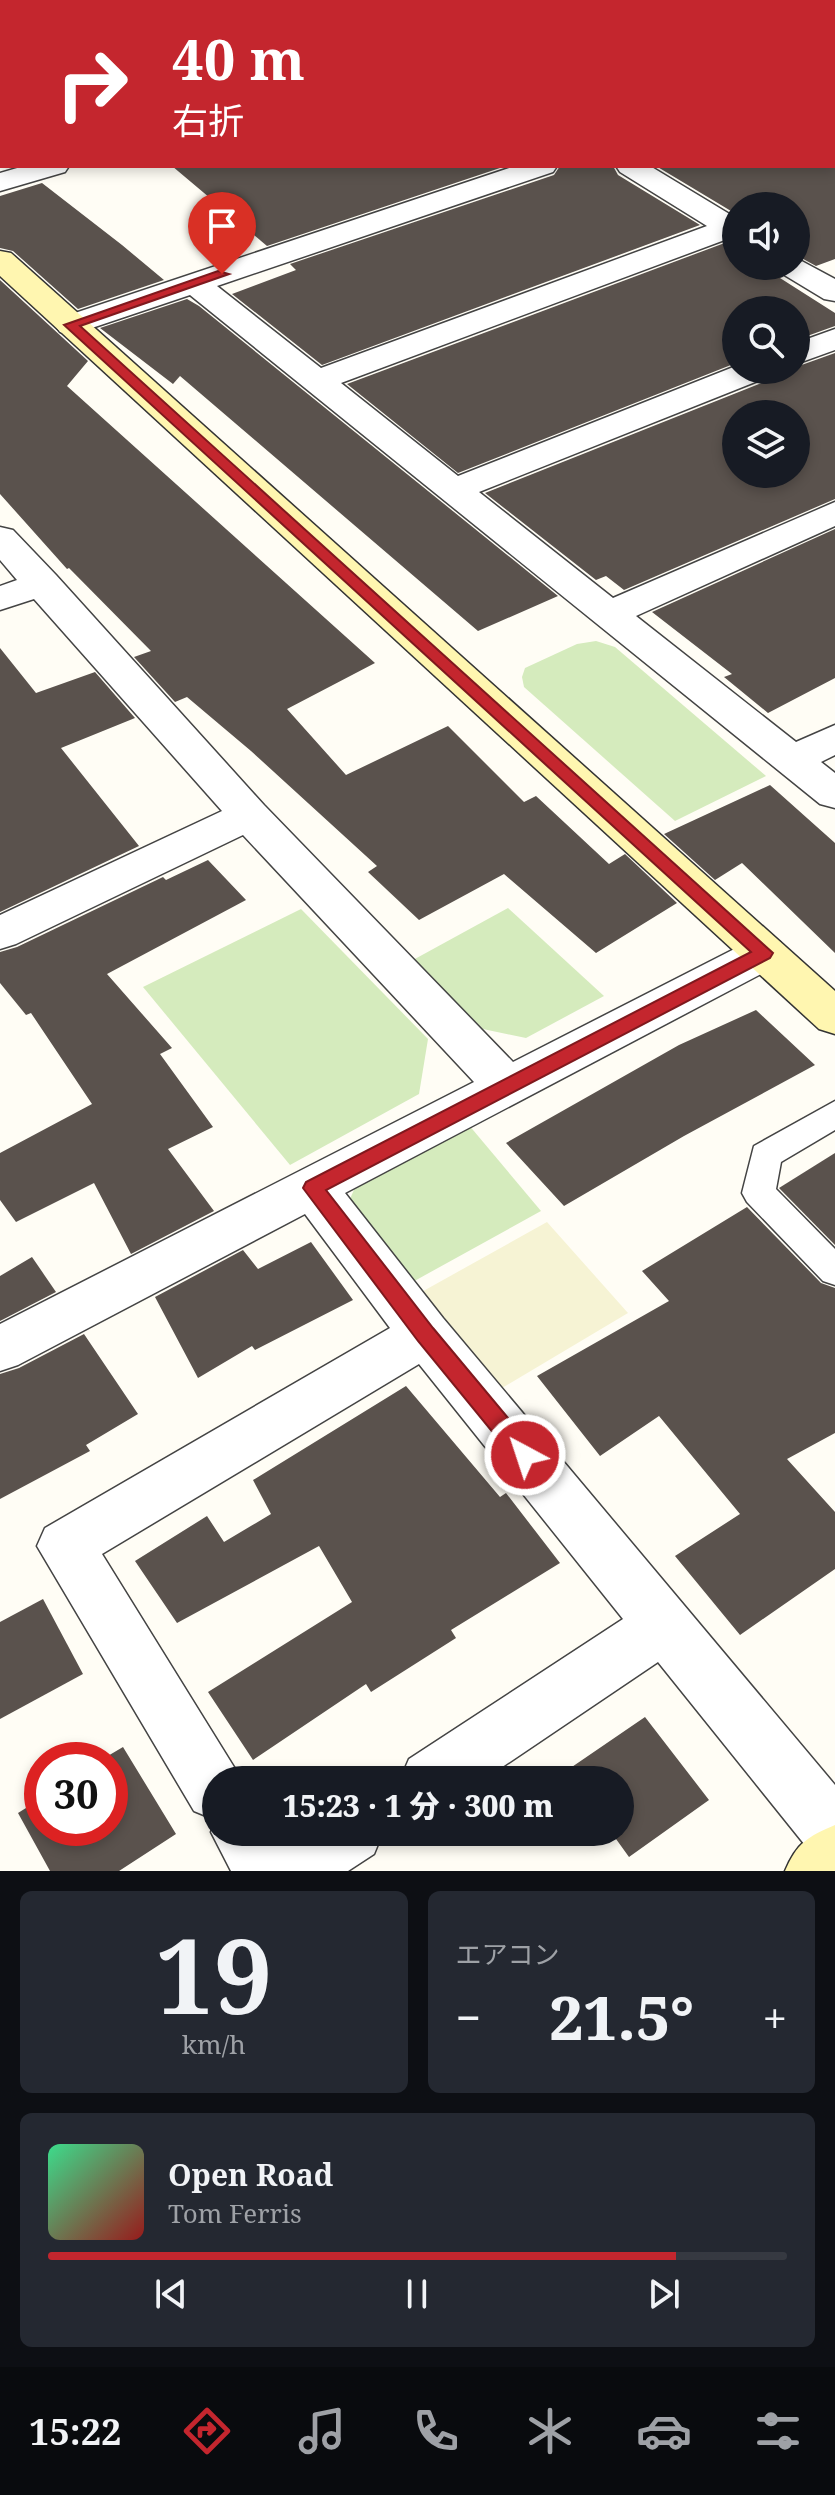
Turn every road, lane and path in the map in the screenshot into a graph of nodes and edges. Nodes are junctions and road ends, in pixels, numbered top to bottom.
1 (48, 168) edge
2 (528, 168) edge
3 (633, 168) edge
4 (492, 173) edge
5 (0, 182) edge
6 (722, 222) edge
7 (722, 233) edge
8 (0, 260) edge
9 (810, 277) edge
10 (194, 283) junction
11 (835, 292) edge
12 (71, 325) junction
13 (835, 339) edge
14 (810, 349) edge
15 (316, 381) junction
16 (722, 384) edge
17 (454, 490) junction
18 (835, 513) edge
19 (0, 538) edge
20 (43, 583) junction
21 (0, 599) edge
22 (609, 614) junction
23 (835, 738) edge
24 (793, 760) junction
25 (835, 794) edge
26 (249, 815) junction
27 (0, 933) edge
28 (764, 953) junction
29 (835, 1017) edge
30 (506, 1085) junction
31 (835, 1114) edge
32 (313, 1188) junction
33 (835, 1271) edge
34 (425, 1334) junction
35 (0, 1349) edge
36 (665, 1624) junction
37 (451, 1766) edge
38 (202, 1767) edge
39 (835, 1833) edge
40 (251, 1846) edge
41 (331, 1846) edge
42 (835, 1856) edge
43 (266, 1871) edge
44 (293, 1871) edge
45 (816, 1871) edge

1 - 5 street
2 - 4 street
3 - 6 street
4 - 10 street
7 - 15 street
8 - 12 street
9 - 11 street
10 - 12 street
10 - 15 street
12 - 28 street
13 - 14 street
15 - 17 street
16 - 17 street
17 - 22 street
18 - 22 street
19 - 20 street
20 - 21 street
20 - 26 street
22 - 24 street
23 - 24 street
24 - 25 street
26 - 27 street
26 - 30 street
28 - 29 street
28 - 30 street
30 - 32 street
31 - 33 lane
32 - 34 street
32 - 35 street
34 - 36 street
34 - 38 street
36 - 37 street
36 - 39 street
40 - 43 street
41 - 44 street
42 - 45 street

